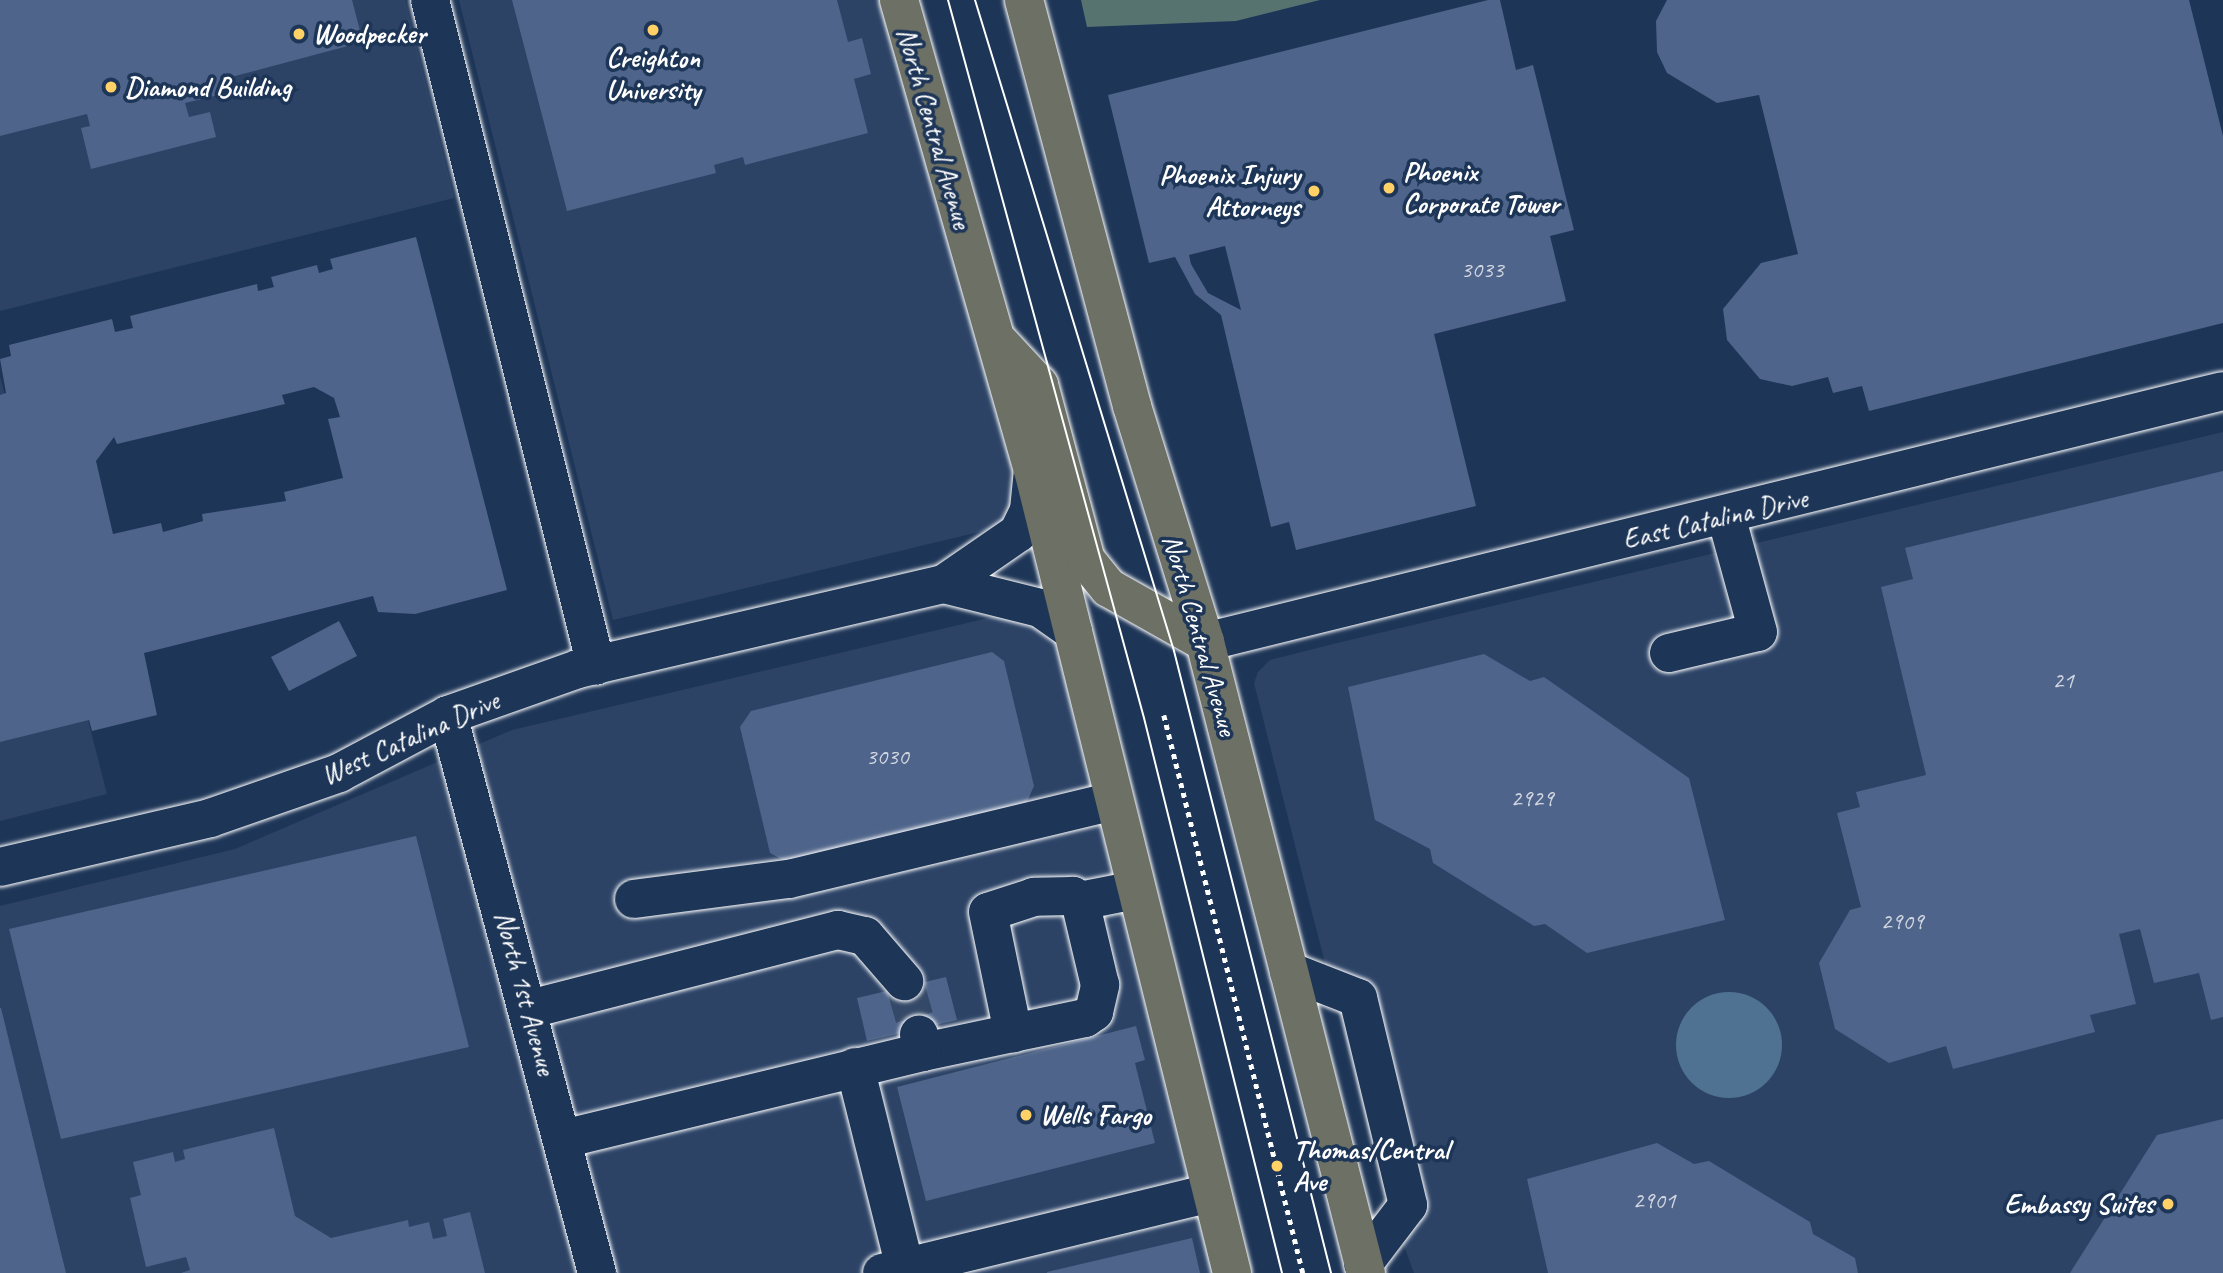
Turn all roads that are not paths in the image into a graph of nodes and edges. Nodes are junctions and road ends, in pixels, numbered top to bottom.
1 (430, 0) edge
2 (899, 0) edge
3 (1024, 0) edge
4 (993, 335) junction
5 (2223, 391) edge
6 (1033, 470) junction
7 (1726, 516) junction
8 (944, 584) junction
9 (1073, 631) junction
10 (1205, 642) junction
11 (1669, 653) dead end
12 (596, 666) junction
13 (448, 715) junction
14 (1113, 800) junction
15 (0, 867) edge
16 (1135, 890) junction
17 (634, 899) dead end
18 (1080, 901) junction
19 (1289, 971) junction
20 (904, 981) tunnel mouth
21 (530, 1009) junction
22 (1013, 1033) junction
23 (855, 1067) junction
24 (563, 1139) junction
25 (1209, 1193) junction
26 (1365, 1268) edge
27 (893, 1270) edge
28 (597, 1273) edge
29 (1232, 1273) edge

1 - 12 street
2 - 4 main road, North Central Avenue
3 - 10 main road, North Central Avenue
4 - 6 main road, North Central Avenue
4 - 10 main road
5 - 7 street, East Catalina Drive
6 - 8 street, West Catalina Drive
6 - 9 main road, North Central Avenue
7 - 10 street, East Catalina Drive
7 - 11 street
8 - 9 street, West Catalina Drive
8 - 12 street, West Catalina Drive
9 - 14 main road, North Central Avenue
10 - 19 main road, North Central Avenue
12 - 13 street, West Catalina Drive
13 - 15 street, West Catalina Drive
13 - 21 street, North 1st Avenue
14 - 16 main road, North Central Avenue
14 - 17 street
16 - 18 street
16 - 25 main road, North Central Avenue
18 - 22 street
18 - 22 street
19 - 26 main road, North Central Avenue
19 - 26 street
20 - 21 street
21 - 24 street, North 1st Avenue
22 - 23 street
23 - 24 street
23 - 27 street
24 - 28 street, North 1st Avenue
25 - 27 street
25 - 29 main road, North Central Avenue

